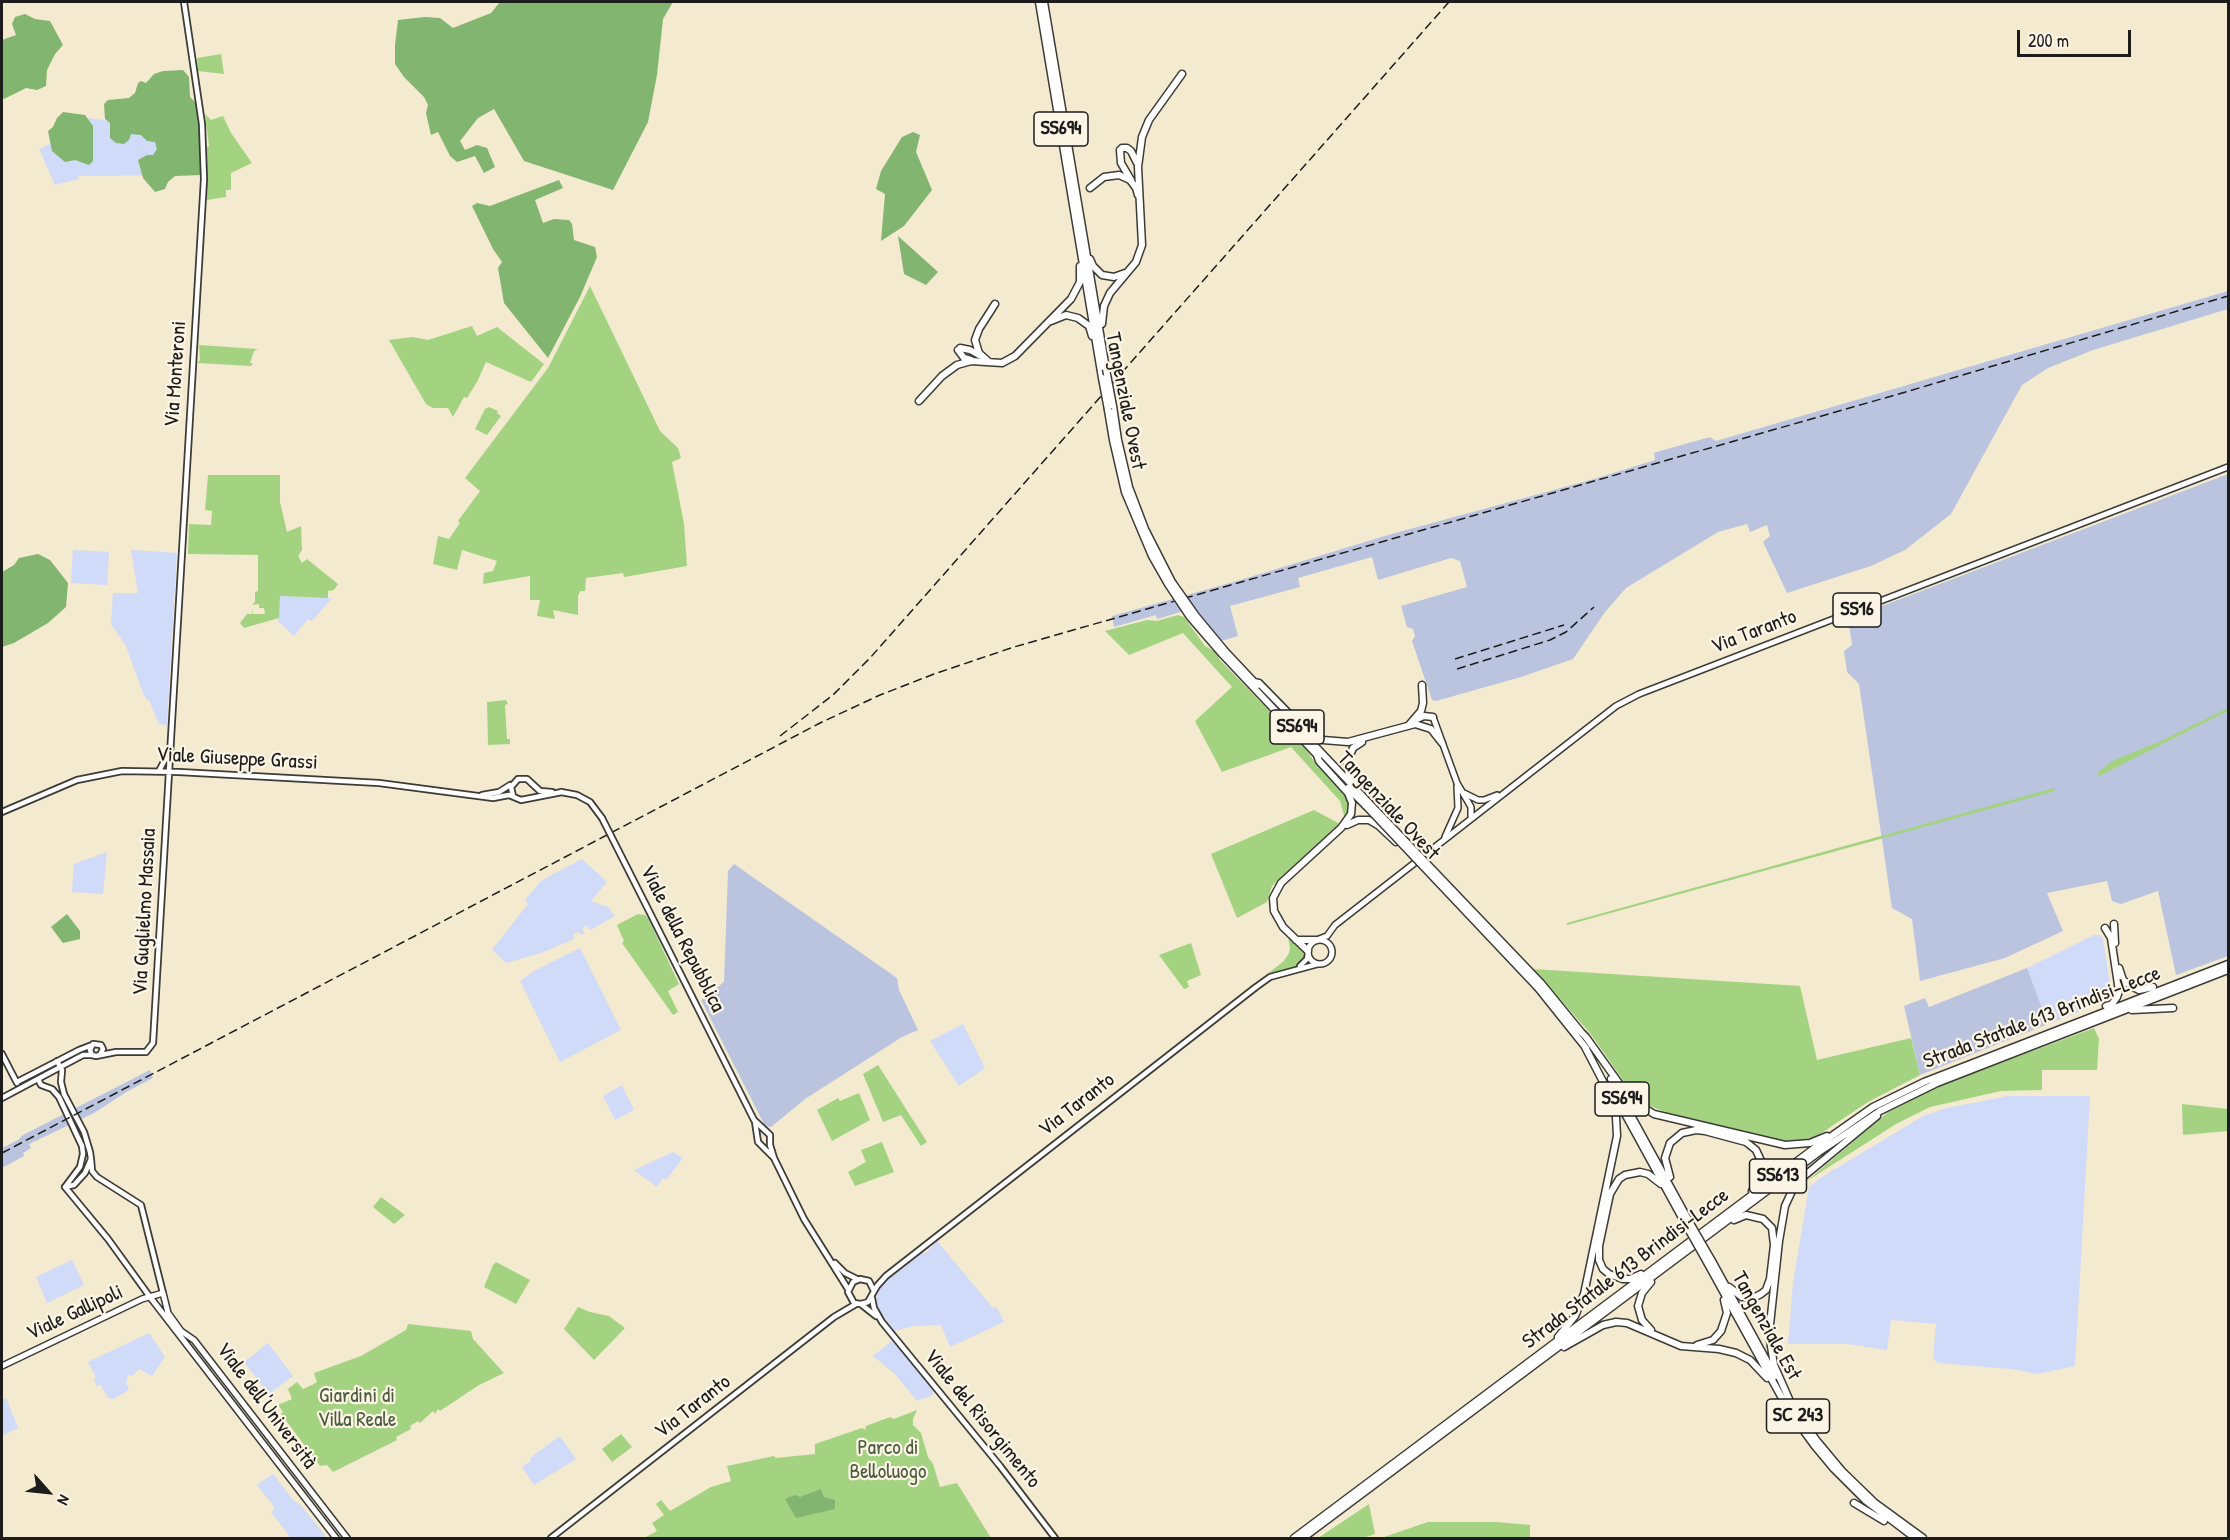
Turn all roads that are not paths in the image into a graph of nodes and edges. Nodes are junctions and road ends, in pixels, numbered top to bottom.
1 (184, 2) edge
2 (1039, 2) edge
3 (1044, 2) edge
4 (1048, 41) junction
5 (1182, 74) dead end
6 (1138, 167) junction
7 (1133, 184) junction
8 (1090, 188) dead end
9 (1140, 204) junction
10 (1078, 218) junction
11 (1078, 233) junction
12 (1132, 268) junction
13 (994, 304) dead end
14 (1046, 325) junction
15 (959, 349) dead end
16 (980, 359) junction
17 (1105, 361) junction
18 (1104, 373) junction
19 (919, 400) dead end
20 (2229, 467) edge
21 (1223, 652) junction
22 (1254, 682) junction
23 (1422, 685) dead end
24 (1433, 717) joint
25 (1418, 722) junction
26 (1370, 738) junction
27 (1442, 743) junction
28 (170, 750) junction
29 (1317, 755) junction
30 (159, 771) junction
31 (171, 772) junction
32 (513, 783) junction
33 (1456, 783) junction
34 (532, 786) junction
35 (1506, 790) junction
36 (562, 792) junction
37 (1462, 792) junction
38 (478, 795) junction
39 (513, 796) junction
40 (529, 797) junction
41 (1369, 803) junction
42 (1458, 808) junction
43 (2, 812) edge
44 (1471, 818) junction
45 (1341, 828) junction
46 (1443, 841) junction
47 (1413, 856) junction
48 (1343, 919) junction
49 (2114, 924) dead end
50 (2105, 928) dead end
51 (1296, 939) junction
52 (1318, 940) junction
53 (1330, 944) junction
54 (1308, 952) junction
55 (1318, 964) junction
56 (2229, 964) edge
57 (1294, 970) junction
58 (2229, 970) edge
59 (2194, 976) junction
60 (1540, 986) junction
61 (2173, 1008) dead end
62 (2083, 1026) junction
63 (2056, 1029) junction
64 (1579, 1030) junction
65 (92, 1045) junction
66 (102, 1047) junction
67 (1585, 1047) junction
68 (116, 1052) junction
69 (2, 1054) edge
70 (92, 1055) junction
71 (100, 1055) junction
72 (75, 1059) junction
73 (57, 1061) junction
74 (61, 1068) junction
75 (38, 1071) junction
76 (38, 1079) junction
77 (17, 1082) junction
78 (1937, 1083) junction
79 (62, 1086) junction
80 (20, 1088) junction
81 (2, 1098) edge
82 (1873, 1107) junction
83 (754, 1120) junction
84 (764, 1132) junction
85 (758, 1135) junction
86 (769, 1142) junction
87 (762, 1144) junction
88 (774, 1158) junction
89 (91, 1159) junction
90 (65, 1187) junction
91 (1682, 1212) junction
92 (1688, 1224) joint
93 (1714, 1224) junction
94 (1708, 1236) junction
95 (1682, 1252) junction
96 (829, 1257) junction
97 (1714, 1271) junction
98 (886, 1276) junction
99 (857, 1279) junction
100 (867, 1280) junction
101 (849, 1289) junction
102 (874, 1291) junction
103 (163, 1293) junction
104 (150, 1297) junction
105 (872, 1298) junction
106 (859, 1304) junction
107 (882, 1322) junction
108 (2, 1366) edge
109 (1518, 1375) junction
110 (1791, 1409) junction
111 (1854, 1503) dead end
112 (1912, 1537) edge
113 (336, 1539) edge
114 (347, 1539) edge
115 (551, 1539) edge
116 (1055, 1539) edge
117 (1292, 1539) edge
118 (1303, 1539) edge
119 (1923, 1539) edge

1 - 28 main road, Via Monteroni
2 - 4 highway, Tangenziale Ovest / SS694
3 - 4 highway, Tangenziale Ovest / SS694
4 - 10 highway, Tangenziale Ovest / SS694
5 - 6 highway
6 - 7 highway
6 - 9 highway
7 - 8 highway
7 - 9 highway
9 - 12 highway
10 - 11 highway, Tangenziale Ovest / SS694
10 - 12 highway
10 - 17 highway, Tangenziale Ovest / SS694
11 - 14 highway
11 - 18 highway, Tangenziale Ovest / SS694
12 - 17 highway
13 - 16 highway
14 - 16 highway
14 - 18 highway
15 - 16 highway
16 - 19 highway
17 - 18 highway, Tangenziale Ovest / SS694
18 - 21 highway, Tangenziale Ovest / SS694, bridge
20 - 35 main road, Via Taranto / SS16
21 - 22 highway, Tangenziale Ovest / SS694
21 - 29 highway, Tangenziale Ovest / SS694
22 - 26 highway
22 - 41 highway, Tangenziale Ovest / SS694
23 - 25 highway
24 - 25 highway
24 - 27 main road
25 - 26 highway
25 - 27 highway
26 - 41 highway
27 - 33 main road
28 - 30 main road, Via Monteroni
28 - 31 main road, Via Monteroni
29 - 41 highway, Tangenziale Ovest / SS694
29 - 45 highway
30 - 31 main road, Viale Giuseppe Grassi
30 - 43 main road, Viale Giuseppe Grassi
31 - 38 main road, Viale Giuseppe Grassi
31 - 68 main road, Via Guglielmo Massaia
32 - 34 main road
32 - 38 main road, Viale Giuseppe Grassi
32 - 39 main road
33 - 37 main road
33 - 42 main road
34 - 36 main road, Viale della Repubblica
34 - 40 main road
35 - 37 main road
35 - 44 main road, Via Taranto / SS16
36 - 40 main road, Viale della Repubblica
36 - 83 main road, Viale della Repubblica, bridge
37 - 44 main road
38 - 39 main road, Viale Giuseppe Grassi
39 - 40 main road, Viale Giuseppe Grassi
41 - 47 highway, Tangenziale Ovest / SS694, bridge
41 - 60 highway, Tangenziale Ovest / SS694, bridge
42 - 44 main road
42 - 46 main road
44 - 46 main road, Via Taranto / SS16
45 - 47 highway, bridge
45 - 51 highway
46 - 48 main road, Via Taranto / SS16
47 - 60 highway, Tangenziale Ovest / SS694, bridge
48 - 52 main road, Via Taranto
48 - 53 main road, Via Taranto
49 - 59 highway
50 - 63 highway
51 - 52 highway
51 - 54 highway
52 - 53 main road
52 - 54 main road, Via Taranto
53 - 55 main road, Via Taranto
54 - 55 main road
54 - 57 main road, Via Taranto
55 - 57 main road, Via Taranto
56 - 59 highway, Strada Statale 613 Brindisi-Lecce / SS613
57 - 98 main road, Via Taranto
58 - 62 highway, Strada Statale 613 Brindisi-Lecce / SS613
59 - 63 highway, Strada Statale 613 Brindisi-Lecce / SS613
60 - 64 highway, Tangenziale Ovest / SS694
60 - 67 highway, Tangenziale Ovest / SS694
61 - 62 highway
62 - 78 highway, Strada Statale 613 Brindisi-Lecce / SS613
63 - 82 highway, Strada Statale 613 Brindisi-Lecce / SS613
64 - 82 highway
64 - 91 highway, Tangenziale Ovest / SS694
65 - 66 main road
65 - 70 main road
65 - 73 main road
66 - 68 main road
66 - 71 main road
67 - 91 highway, Tangenziale Ovest / SS694
67 - 109 highway
68 - 71 main road
69 - 77 main road
70 - 71 main road
70 - 72 main road
72 - 74 main road
72 - 79 main road
73 - 74 main road
73 - 75 main road
74 - 76 main road
74 - 79 main road
75 - 76 main road
75 - 77 main road
76 - 80 main road
76 - 90 main road
77 - 80 main road
78 - 94 highway, Strada Statale 613 Brindisi-Lecce / SS613
78 - 110 highway
79 - 89 main road
80 - 81 main road
82 - 93 highway, Strada Statale 613 Brindisi-Lecce / SS613
83 - 84 main road, Viale della Repubblica
83 - 85 main road, Viale della Repubblica
84 - 85 main road
84 - 86 main road, Viale della Repubblica
85 - 87 main road, Viale della Repubblica
86 - 87 main road
86 - 88 main road, Viale della Repubblica
87 - 88 main road, Viale della Repubblica
88 - 96 main road, Viale della Repubblica
89 - 90 main road
89 - 103 main road
90 - 104 main road
91 - 92 highway, Tangenziale Ovest / SS694
91 - 93 highway
91 - 95 highway
92 - 97 highway, Tangenziale Est / SC 243, bridge
93 - 95 highway, Strada Statale 613 Brindisi-Lecce / SS613
94 - 95 highway, Strada Statale 613 Brindisi-Lecce / SS613
94 - 97 highway
95 - 97 highway
95 - 109 highway, Strada Statale 613 Brindisi-Lecce / SS613
96 - 99 main road, Viale della Repubblica
96 - 101 main road, Viale della Repubblica
97 - 110 highway, Tangenziale Est / SC 243
98 - 100 main road, Via Taranto
98 - 102 main road, Via Taranto
99 - 100 main road
99 - 101 main road
100 - 102 main road
101 - 106 main road
102 - 105 main road
103 - 104 main road, Viale Gallipoli
103 - 114 main road, Viale dell'Università
104 - 108 main road, Viale Gallipoli
104 - 113 main road, Viale dell'Università
105 - 106 main road
105 - 107 main road, Viale del Risorgimento
106 - 107 main road, Viale del Risorgimento
106 - 115 main road, Via Taranto
107 - 116 main road, Viale del Risorgimento
109 - 110 highway
109 - 117 highway, Strada Statale 613 Brindisi-Lecce / SS613
109 - 118 highway, Strada Statale 613 Brindisi-Lecce / SS613
110 - 112 highway, Tangenziale Est / SC 243
110 - 119 highway, Tangenziale Est / SC 243
111 - 112 highway

